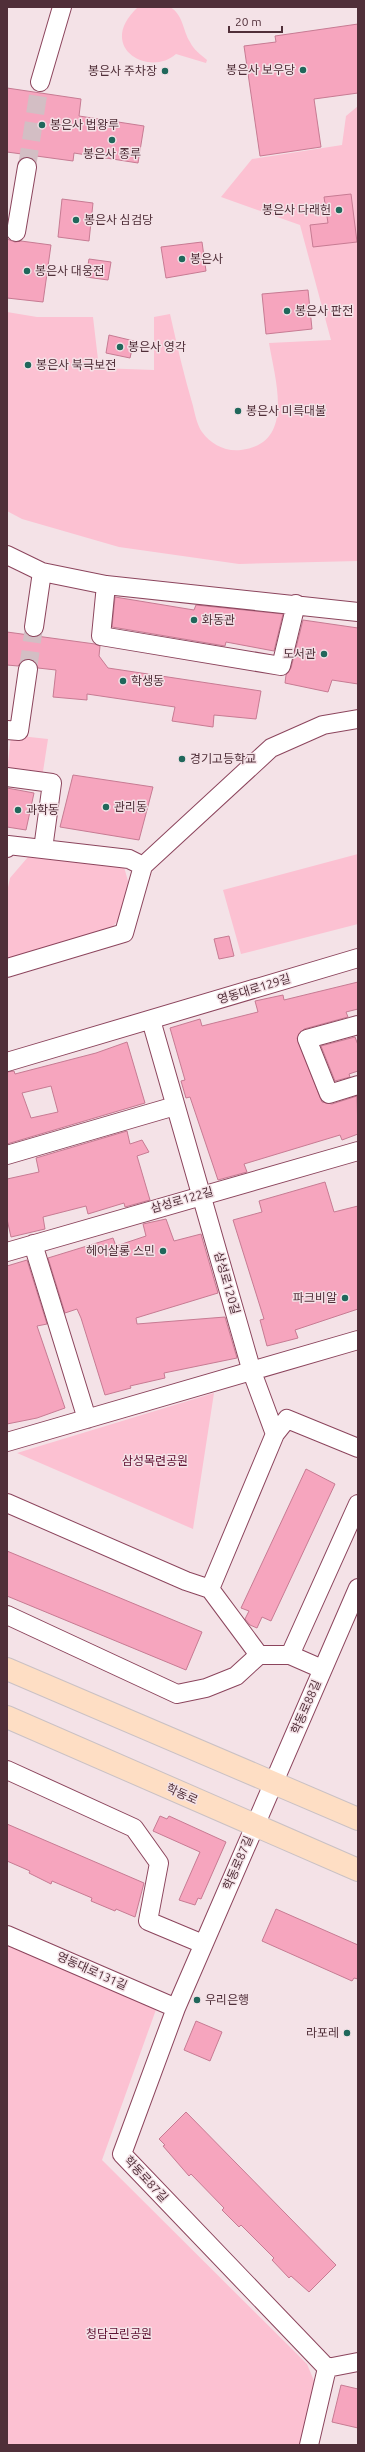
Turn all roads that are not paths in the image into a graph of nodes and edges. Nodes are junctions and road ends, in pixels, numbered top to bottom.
1 (62, 7) edge
2 (40, 82) tunnel mouth
3 (27, 167) tunnel mouth
4 (16, 232) dead end
5 (7, 555) edge
6 (42, 572) junction
7 (106, 585) junction
8 (296, 604) junction
9 (358, 612) edge
10 (34, 627) tunnel mouth
11 (28, 669) tunnel mouth
12 (358, 719) edge
13 (7, 730) edge
14 (7, 777) edge
15 (7, 846) edge
16 (43, 849) junction
17 (143, 866) junction
18 (358, 958) edge
19 (7, 968) edge
20 (151, 1020) junction
21 (358, 1025) edge
22 (7, 1062) edge
23 (358, 1085) edge
24 (175, 1106) junction
25 (358, 1151) edge
26 (7, 1155) edge
27 (202, 1194) junction
28 (33, 1244) junction
29 (7, 1252) edge
30 (358, 1340) edge
31 (252, 1372) junction
32 (87, 1419) junction
33 (275, 1434) junction
34 (7, 1442) edge
35 (358, 1448) edge
36 (7, 1503) edge
37 (358, 1504) edge
38 (210, 1589) junction
39 (356, 1600) edge
40 (7, 1615) edge
41 (259, 1655) junction
42 (290, 1655) junction
43 (7, 1668) edge
44 (322, 1669) junction
45 (7, 1717) edge
46 (7, 1770) edge
47 (273, 1782) junction
48 (358, 1819) edge
49 (254, 1825) junction
50 (358, 1870) edge
51 (7, 1935) edge
52 (203, 1944) junction
53 (176, 2008) junction
54 (358, 2362) edge
55 (326, 2368) junction
56 (309, 2445) edge

1 - 2 street
3 - 4 street
5 - 6 street
6 - 7 street
6 - 10 street
7 - 8 street
7 - 8 street
8 - 9 street
11 - 13 street
12 - 17 street
14 - 16 street
15 - 16 street
16 - 17 street
17 - 19 street
18 - 20 street, 영동대로129길
20 - 22 street, 영동대로129길
20 - 24 street
21 - 23 street
24 - 26 street
24 - 27 street
25 - 27 street, 삼성로122길
27 - 28 street, 삼성로122길
27 - 31 street, 삼성로120길
28 - 29 street, 삼성로122길
28 - 32 street
30 - 31 street
31 - 32 street
31 - 33 street, 삼성로120길
32 - 34 street
33 - 35 street
33 - 38 street
36 - 38 street
37 - 42 street
38 - 41 street
39 - 44 street, 학동로88길
40 - 41 street
41 - 42 street
42 - 44 street
43 - 47 main road
44 - 47 street, 학동로88길
45 - 49 main road, 학동로
46 - 52 street
47 - 48 main road
47 - 49 street, 학동로88길
49 - 50 main road, 학동로
49 - 52 street, 학동로87길
51 - 53 street, 영동대로131길
52 - 53 street, 학동로87길
53 - 55 street, 학동로87길
54 - 55 street
55 - 56 street

